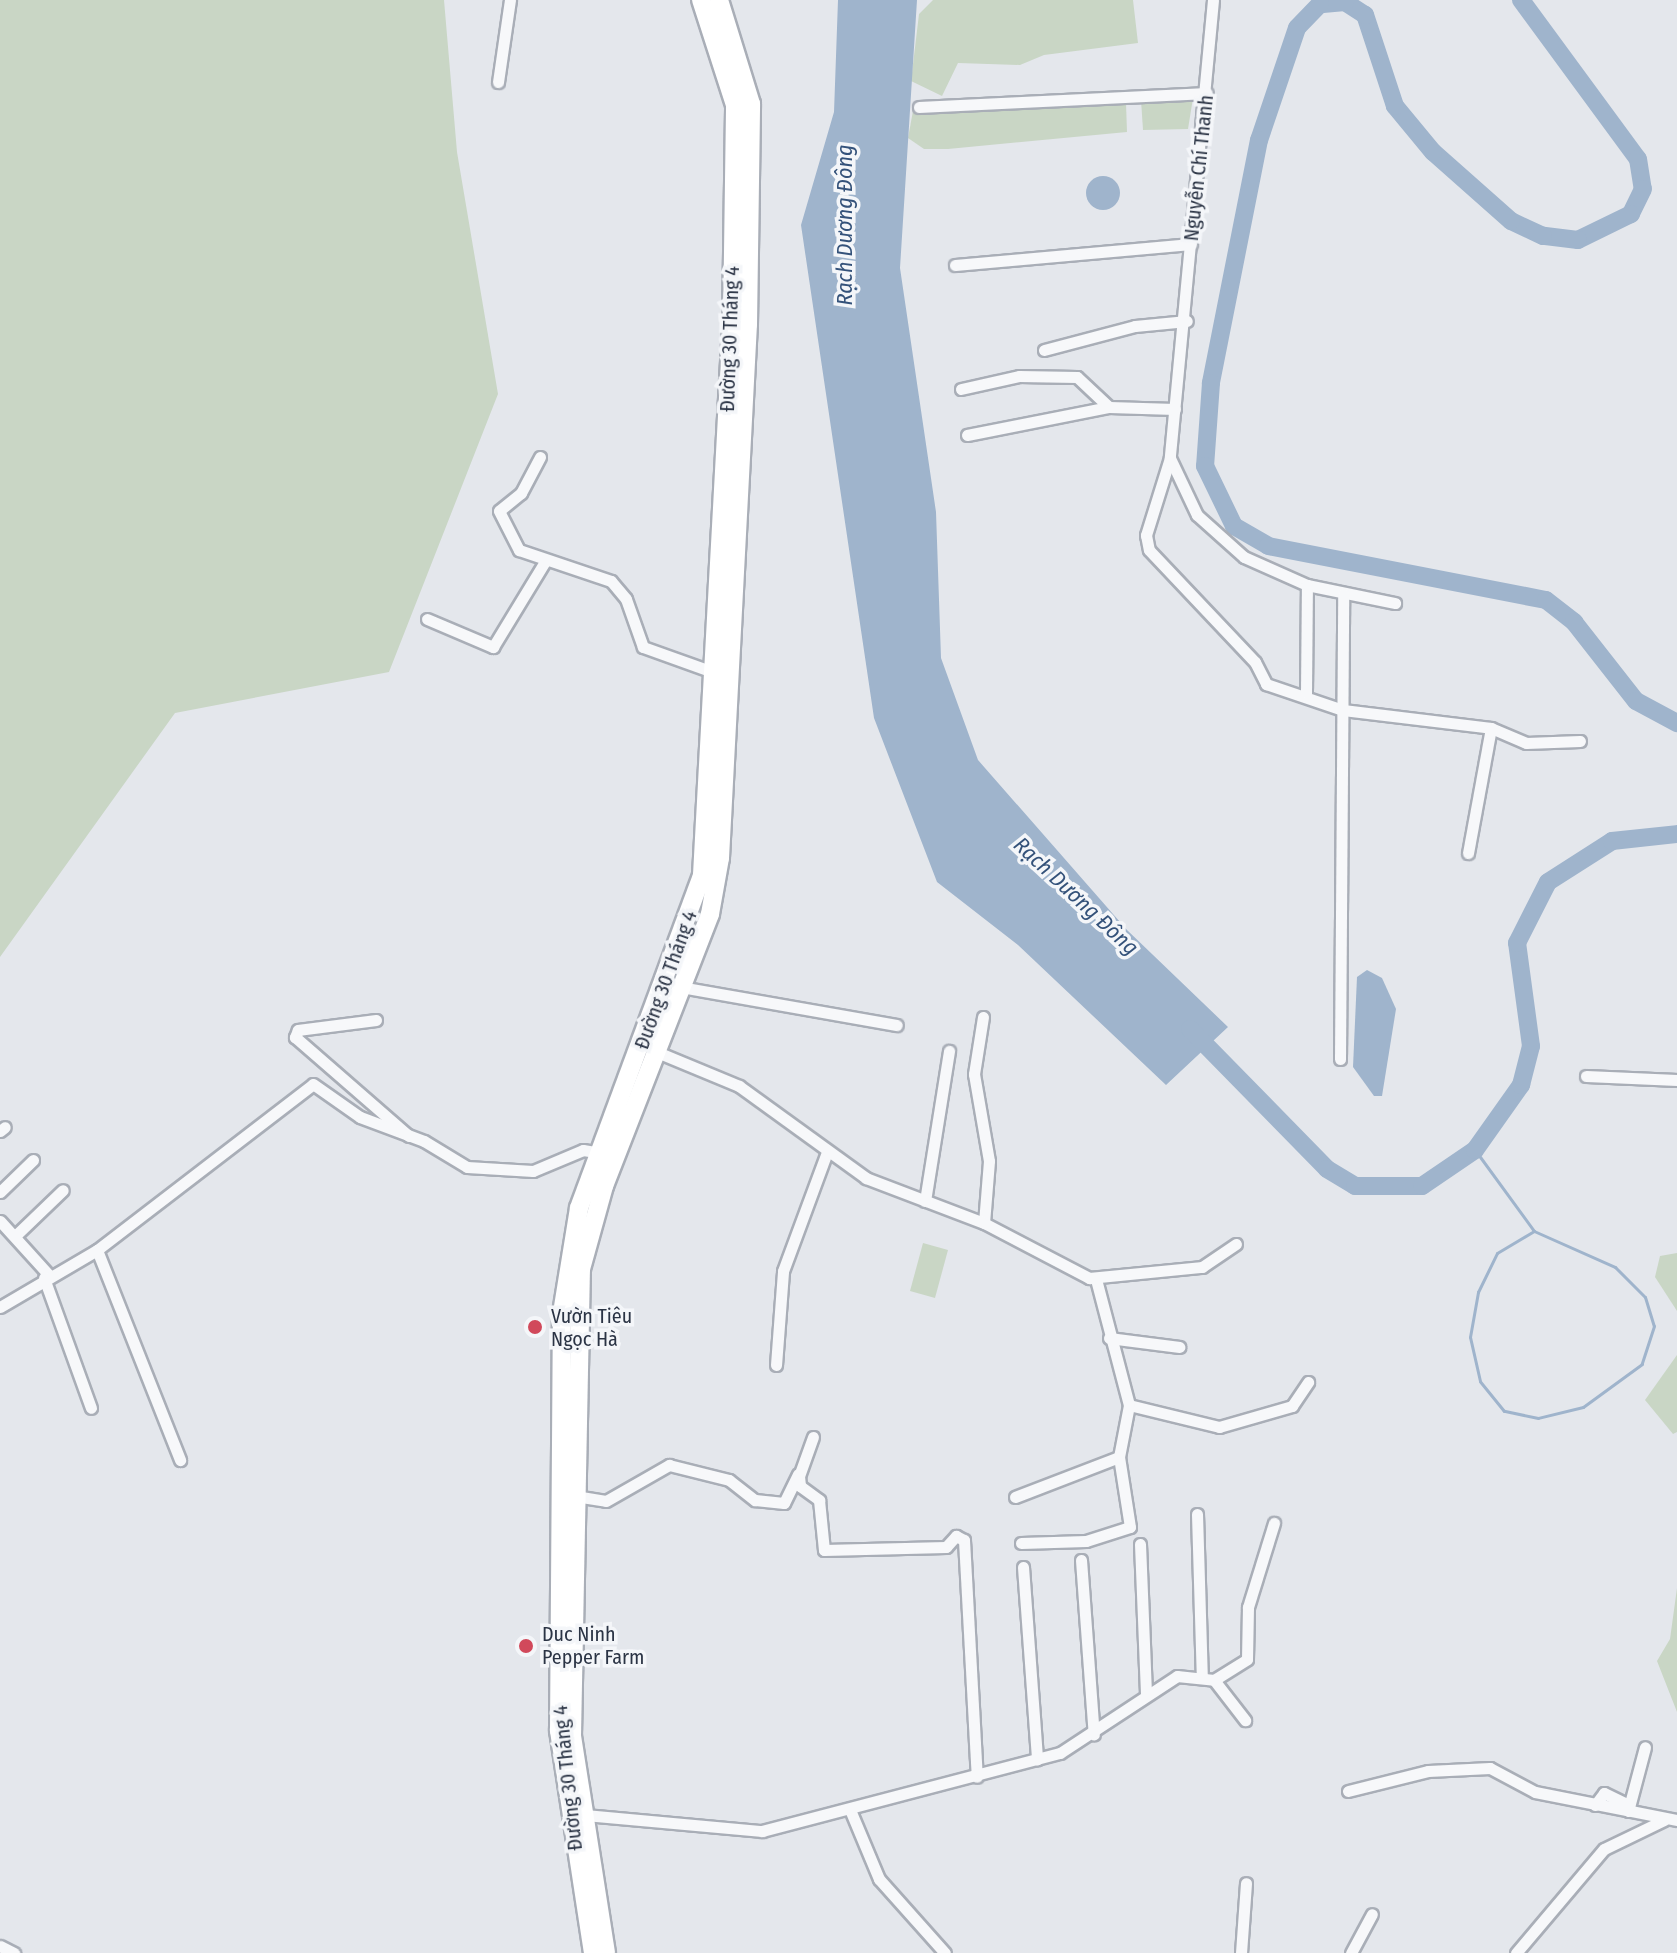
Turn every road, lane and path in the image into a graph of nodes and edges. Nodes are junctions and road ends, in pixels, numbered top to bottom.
1 (510, 0) edge
2 (701, 0) edge
3 (719, 0) edge
4 (1213, 0) edge
5 (498, 82) dead end
6 (1207, 93) junction
7 (743, 105) junction
8 (919, 107) dead end
9 (1191, 244) junction
10 (955, 265) dead end
11 (1187, 321) junction
12 (1044, 350) dead end
13 (961, 389) dead end
14 (1109, 407) junction
15 (1175, 409) junction
16 (967, 435) dead end
17 (540, 457) dead end
18 (1170, 458) junction
19 (728, 551) junction
20 (544, 563) junction
21 (1307, 585) junction
22 (1343, 594) junction
23 (1395, 603) dead end
24 (427, 619) dead end
25 (710, 671) junction
26 (1306, 693) junction
27 (1343, 710) junction
28 (1491, 728) junction
29 (1580, 741) dead end
30 (717, 797) junction
31 (1468, 853) dead end
32 (681, 987) junction
33 (983, 1017) dead end
34 (376, 1020) dead end
35 (897, 1025) dead end
36 (650, 1050) junction
37 (949, 1051) dead end
38 (1340, 1059) dead end
39 (1586, 1076) dead end
40 (1677, 1080) edge
41 (409, 1136) junction
42 (827, 1152) junction
43 (601, 1153) junction
44 (33, 1160) dead end
45 (63, 1190) dead end
46 (0, 1192) edge
47 (925, 1201) junction
48 (0, 1221) edge
49 (984, 1223) junction
50 (15, 1236) junction
51 (1236, 1244) dead end
52 (97, 1250) junction
53 (46, 1276) junction
54 (1096, 1279) junction
55 (1, 1303) edge
56 (570, 1314) junction
57 (1109, 1338) junction
58 (1179, 1347) dead end
59 (776, 1365) dead end
60 (1308, 1382) dead end
61 (1129, 1405) junction
62 (91, 1408) dead end
63 (813, 1437) dead end
64 (569, 1447) junction
65 (1119, 1457) junction
66 (180, 1460) dead end
67 (799, 1472) junction
68 (575, 1496) junction
69 (1015, 1497) dead end
70 (1197, 1514) dead end
71 (1274, 1523) dead end
72 (1021, 1543) dead end
73 (1140, 1544) dead end
74 (1081, 1560) dead end
75 (1023, 1567) dead end
76 (1208, 1679) junction
77 (1146, 1694) junction
78 (1245, 1720) dead end
79 (1094, 1735) junction
80 (1645, 1747) dead end
81 (1037, 1759) junction
82 (977, 1777) junction
83 (1348, 1791) dead end
84 (1629, 1808) junction
85 (851, 1812) junction
86 (577, 1816) junction
87 (1671, 1819) edge
88 (1246, 1883) dead end
89 (1372, 1914) dead end
90 (0, 1946) edge
91 (14, 1953) edge
92 (593, 1953) edge
93 (606, 1953) edge
94 (945, 1953) edge
95 (1241, 1953) edge
96 (1351, 1953) edge
97 (1516, 1953) edge

1 - 5 street
2 - 7 main road, Đường 30 Tháng 4
3 - 7 main road, Đường 30 Tháng 4
4 - 6 street, Nguyễn Chí Thanh
6 - 8 street
6 - 9 street, Nguyễn Chí Thanh
7 - 19 main road, Đường 30 Tháng 4
9 - 10 street
9 - 11 street, Nguyễn Chí Thanh
11 - 12 street
11 - 15 street, Nguyễn Chí Thanh
13 - 14 street
14 - 15 street
14 - 16 street
15 - 18 street, Nguyễn Chí Thanh
17 - 20 street
18 - 21 street
18 - 26 street, Nguyễn Chí Thanh
19 - 25 main road, Đường 30 Tháng 4
19 - 30 main road, Đường 30 Tháng 4
20 - 24 street
20 - 25 street
21 - 22 street
21 - 26 street
22 - 23 street
22 - 27 street
25 - 30 main road, Đường 30 Tháng 4
26 - 27 street
27 - 28 street
27 - 38 street
28 - 29 street
28 - 31 street
30 - 32 main road, Đường 30 Tháng 4
30 - 36 main road, Đường 30 Tháng 4
32 - 35 street
32 - 36 main road, Đường 30 Tháng 4
33 - 49 street
34 - 41 street
36 - 42 street
36 - 43 main road, Đường 30 Tháng 4
36 - 56 main road, Đường 30 Tháng 4
37 - 47 street
39 - 40 street
41 - 43 street
41 - 52 street
42 - 47 street
42 - 59 street
43 - 56 main road, Đường 30 Tháng 4
44 - 46 street
45 - 50 street
47 - 49 street
48 - 50 street
49 - 54 street
50 - 53 street
51 - 54 street
52 - 53 street
52 - 66 street
53 - 55 street
53 - 62 street
54 - 57 street
56 - 64 main road, Đường 30 Tháng 4
57 - 58 street
57 - 61 street
60 - 61 street
61 - 65 street
63 - 67 street
64 - 68 main road, Đường 30 Tháng 4
64 - 86 main road, Đường 30 Tháng 4
65 - 69 street
65 - 72 street
67 - 68 street
67 - 82 street
68 - 86 main road, Đường 30 Tháng 4
70 - 76 street
71 - 76 street
73 - 77 street
74 - 79 street
75 - 81 street
76 - 77 street
76 - 78 street
77 - 79 street
79 - 81 street
80 - 84 street
81 - 82 street
82 - 85 street
83 - 84 street
84 - 87 street
85 - 86 street
85 - 94 street
86 - 92 main road, Đường 30 Tháng 4
86 - 93 main road, Đường 30 Tháng 4
87 - 97 street
88 - 95 street
89 - 96 street
90 - 91 street

